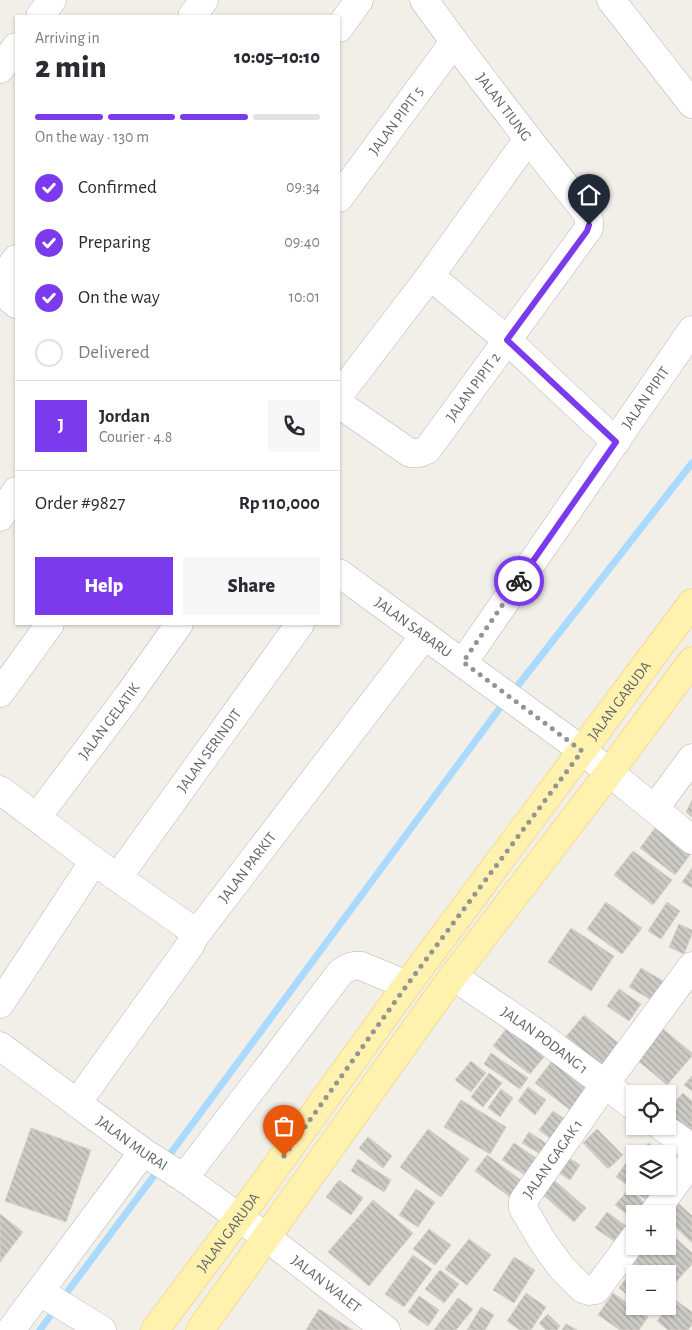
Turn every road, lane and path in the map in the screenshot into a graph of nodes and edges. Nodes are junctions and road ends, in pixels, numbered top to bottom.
1 (52, 0) edge
2 (204, 0) edge
3 (359, 0) edge
4 (424, 0) edge
5 (620, 3) edge
6 (41, 15) edge
7 (193, 15) edge
8 (340, 27) edge
9 (454, 42) junction
10 (15, 48) edge
11 (0, 69) edge
12 (692, 104) edge
13 (528, 139) junction
14 (340, 197) edge
15 (587, 213) joint
16 (15, 260) edge
17 (430, 276) junction
18 (0, 282) edge
19 (0, 290) edge
20 (15, 303) edge
21 (692, 330) edge
22 (507, 340) junction
23 (340, 394) edge
24 (340, 405) edge
25 (616, 442) junction
26 (15, 493) edge
27 (0, 517) edge
28 (340, 574) edge
29 (692, 603) edge
30 (49, 625) edge
31 (178, 625) edge
32 (299, 625) edge
33 (424, 636) junction
34 (692, 661) edge
35 (463, 662) junction
36 (0, 693) edge
37 (582, 751) junction
38 (692, 758) edge
39 (609, 773) junction
40 (0, 790) edge
41 (655, 808) junction
42 (37, 817) junction
43 (692, 840) edge
44 (94, 861) junction
45 (118, 877) junction
46 (194, 937) junction
47 (692, 966) edge
48 (453, 976) junction
49 (407, 985) junction
50 (0, 1004) edge
51 (0, 1046) edge
52 (605, 1084) junction
53 (626, 1100) edge
54 (78, 1103) junction
55 (674, 1135) edge
56 (692, 1148) edge
57 (143, 1152) junction
58 (692, 1161) edge
59 (184, 1178) junction
60 (660, 1205) edge
61 (239, 1218) junction
62 (266, 1237) junction
63 (626, 1249) edge
64 (40, 1292) junction
65 (12, 1330) edge
66 (102, 1330) edge
67 (155, 1330) edge
68 (200, 1330) edge
69 (386, 1330) edge

1 - 6 street
2 - 7 street
3 - 8 street
4 - 9 street, JALAN TIUNG
5 - 12 street
9 - 13 street, JALAN TIUNG
9 - 14 street, JALAN PIPIT 5
10 - 11 street
13 - 15 street, JALAN TIUNG
13 - 17 street
15 - 22 street, JALAN PIPIT 2
16 - 18 street
17 - 22 street
17 - 23 street
19 - 20 street
21 - 25 street, JALAN PIPIT
22 - 24 street, JALAN PIPIT 2
22 - 25 street
25 - 35 street, JALAN PIPIT
26 - 27 street
28 - 33 street, JALAN SABARU
29 - 37 main road, JALAN GARUDA
30 - 36 street
31 - 42 street, JALAN GELATIK
32 - 45 street, JALAN SERINDIT
33 - 35 street, JALAN SABARU
33 - 46 street, JALAN PARKIT
34 - 39 main road
35 - 37 street, JALAN SABARU
37 - 39 street, JALAN SABARU
37 - 49 main road, JALAN GARUDA
38 - 41 street
39 - 41 street, JALAN SABARU
39 - 48 main road
40 - 42 street
41 - 43 street, JALAN SABARU
42 - 44 street
44 - 45 street
44 - 50 street
45 - 46 street
46 - 54 street, JALAN PARKIT
47 - 52 street, JALAN GAGAK 1
48 - 52 street, JALAN PODANG 1
48 - 62 main road
49 - 59 street
49 - 61 main road, JALAN GARUDA
51 - 54 street, JALAN MURAI
52 - 53 street, JALAN PODANG 1
52 - 63 street, JALAN GAGAK 1
54 - 57 street, JALAN MURAI
55 - 56 street
57 - 59 street, JALAN MURAI
57 - 64 street
58 - 60 street
59 - 61 street, JALAN MURAI
61 - 62 street, JALAN MURAI
61 - 67 main road, JALAN GARUDA
62 - 68 main road
62 - 69 street, JALAN WALET
64 - 65 street
64 - 66 street

